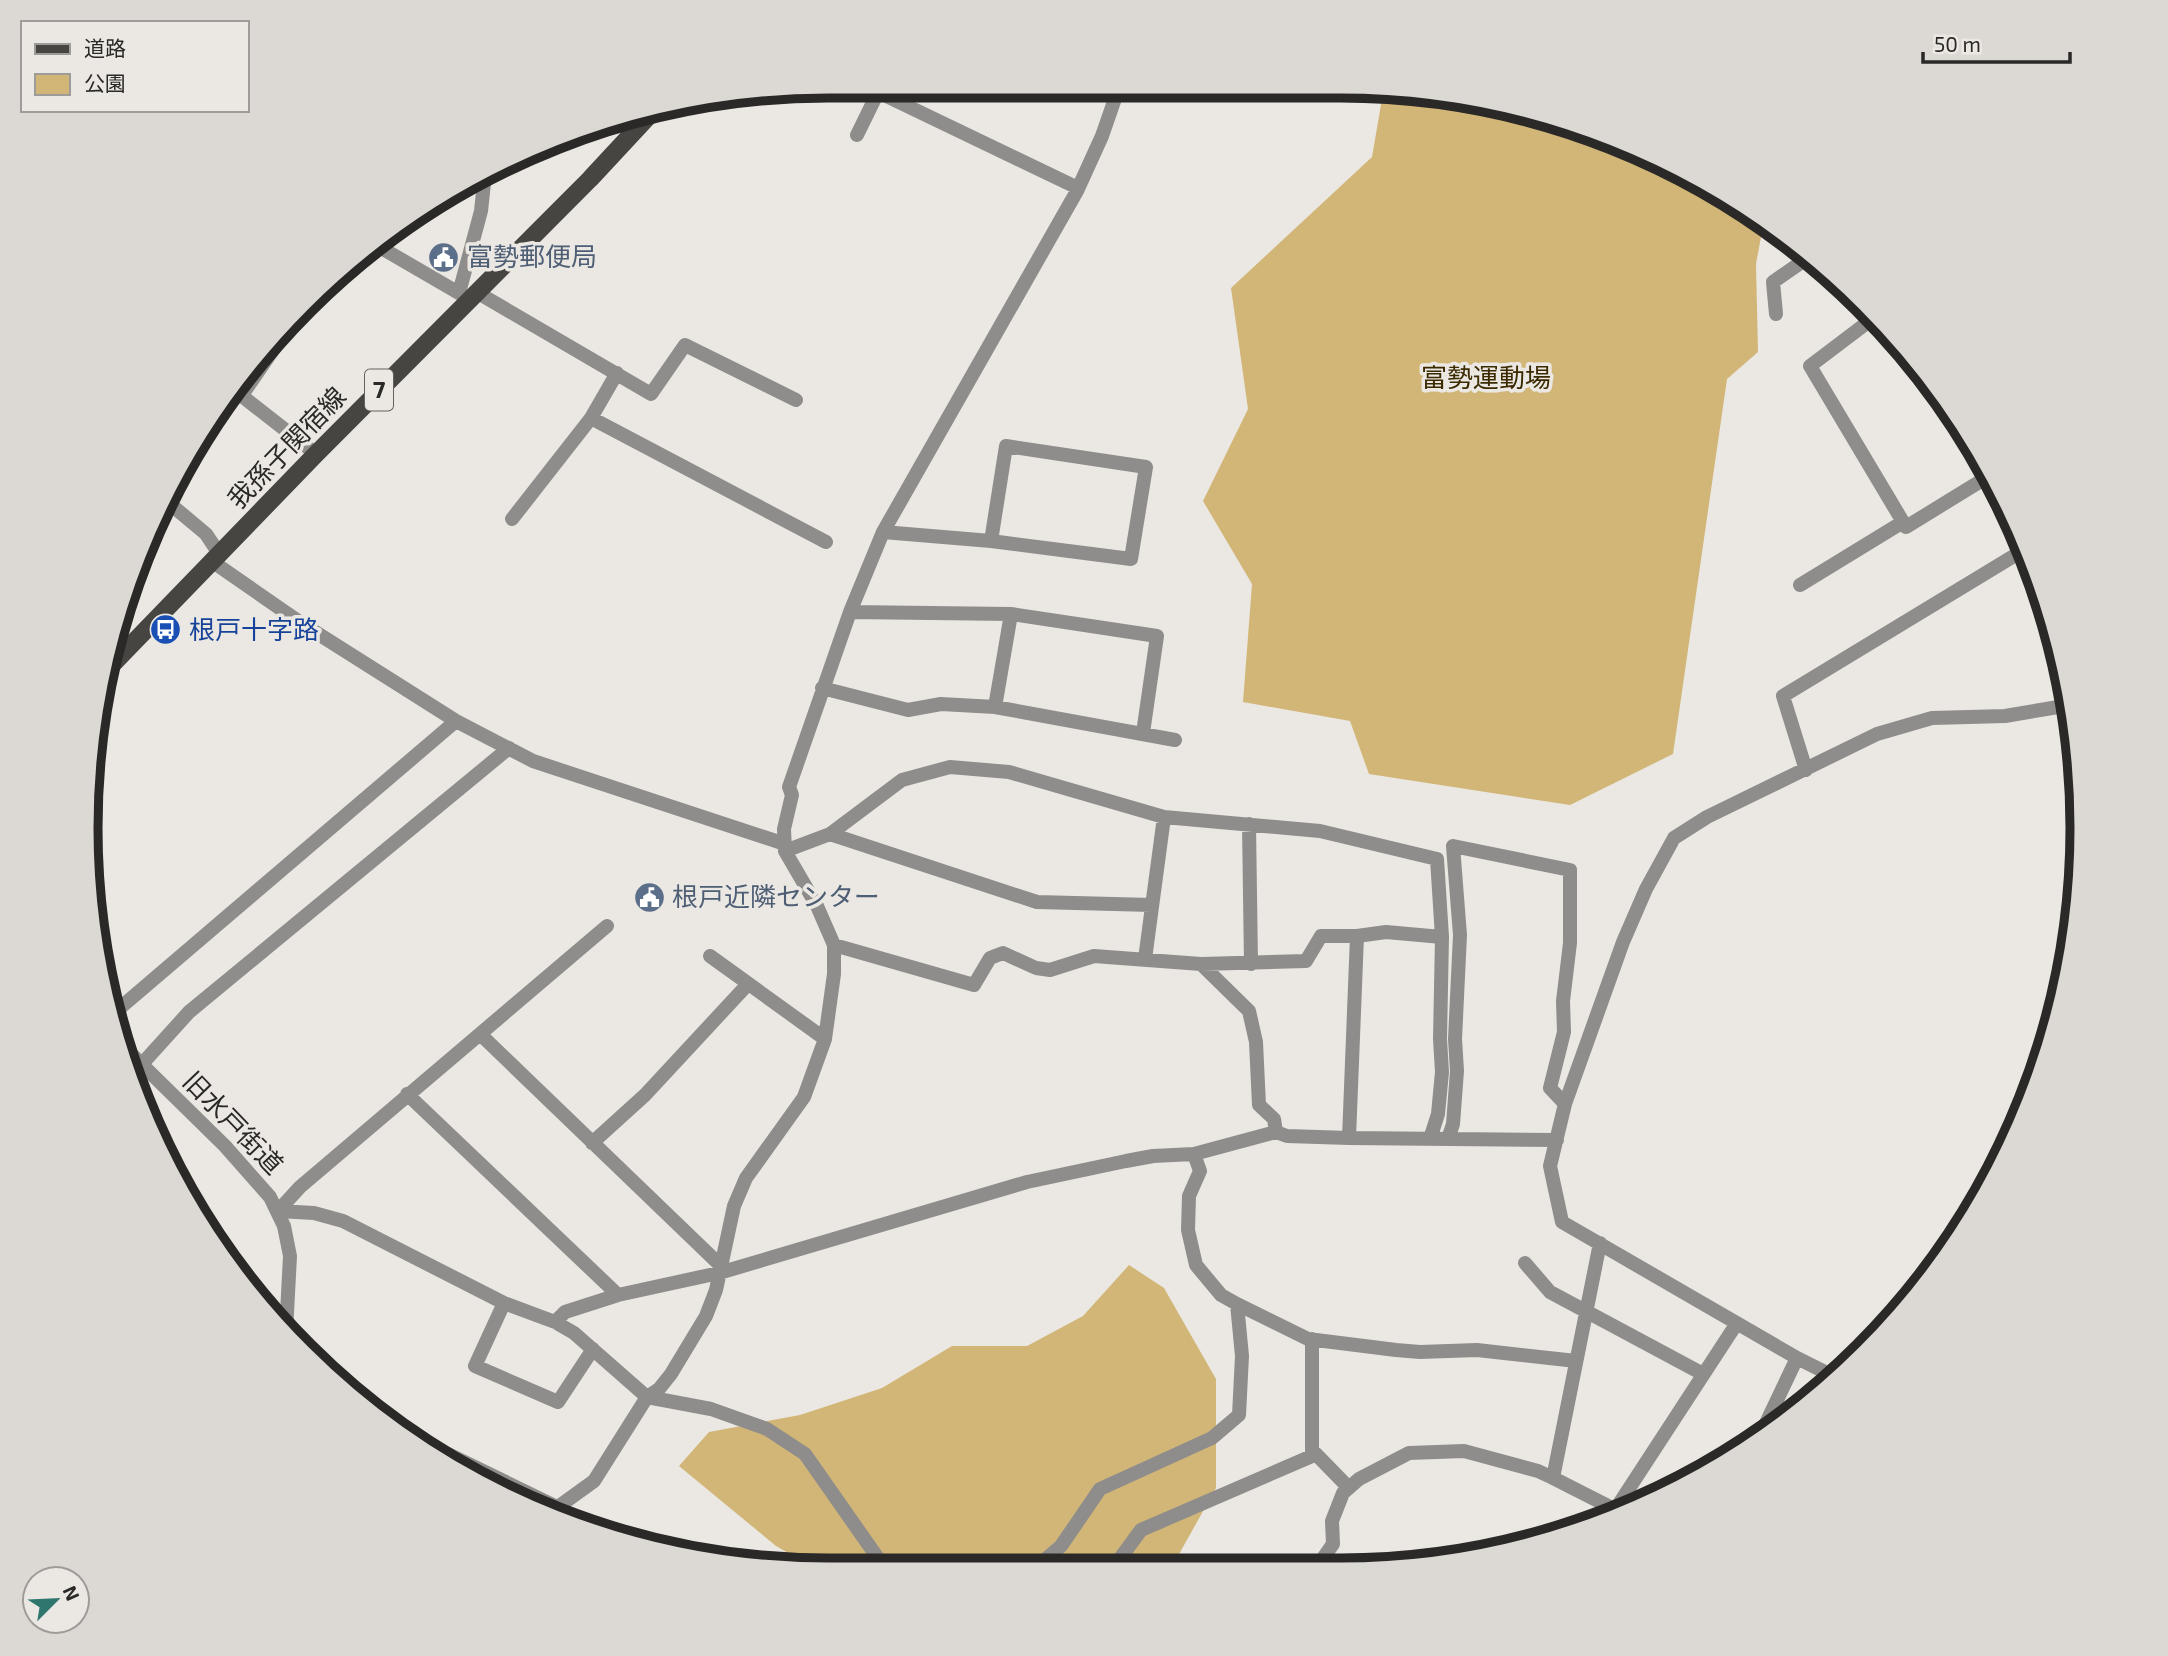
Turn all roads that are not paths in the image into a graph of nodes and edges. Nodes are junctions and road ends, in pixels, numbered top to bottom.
1 (875, 98) edge
2 (897, 98) edge
3 (1115, 98) edge
4 (642, 122) edge
5 (857, 135) dead end
6 (484, 185) edge
7 (1078, 188) junction
8 (384, 249) edge
9 (1801, 263) edge
10 (469, 295) junction
11 (1776, 314) dead end
12 (1866, 323) edge
13 (617, 373) junction
14 (241, 395) edge
15 (796, 400) dead end
16 (591, 418) junction
17 (316, 454) junction
18 (1982, 481) edge
19 (173, 506) edge
20 (512, 519) dead end
21 (1903, 522) junction
22 (883, 532) junction
23 (991, 541) junction
24 (826, 542) dead end
25 (2016, 555) edge
26 (216, 558) junction
27 (1800, 586) dead end
28 (850, 612) junction
29 (1011, 614) junction
30 (119, 658) edge
31 (822, 688) junction
32 (995, 707) junction
33 (2060, 707) edge
34 (456, 721) junction
35 (1143, 733) junction
36 (1175, 740) dead end
37 (509, 748) junction
38 (1805, 770) junction
39 (1164, 817) junction
40 (1249, 824) junction
41 (830, 834) junction
42 (785, 848) junction
43 (1152, 905) junction
44 (607, 926) dead end
45 (1357, 936) junction
46 (1442, 937) junction
47 (834, 945) junction
48 (710, 956) dead end
49 (1145, 959) junction
50 (1201, 964) junction
51 (1251, 964) junction
52 (748, 984) junction
53 (121, 1007) edge
54 (480, 1034) junction
55 (825, 1040) junction
56 (135, 1058) edge
57 (142, 1064) junction
58 (407, 1094) junction
59 (1565, 1104) junction
60 (1276, 1132) junction
61 (1349, 1138) junction
62 (1430, 1139) junction
63 (1448, 1139) junction
64 (1558, 1140) junction
65 (592, 1143) junction
66 (1194, 1154) junction
67 (278, 1211) junction
68 (1600, 1242) junction
69 (1525, 1263) dead end
70 (720, 1269) junction
71 (618, 1295) junction
72 (504, 1303) junction
73 (1237, 1304) junction
74 (1586, 1311) junction
75 (287, 1317) edge
76 (555, 1322) junction
77 (1737, 1322) junction
78 (1312, 1339) junction
79 (593, 1349) junction
80 (1797, 1358) junction
81 (1576, 1361) junction
82 (1826, 1372) edge
83 (1703, 1374) junction
84 (647, 1397) junction
85 (1768, 1419) edge
86 (1312, 1450) junction
87 (1553, 1478) junction
88 (1349, 1488) junction
89 (1627, 1498) edge
90 (559, 1506) edge
91 (1608, 1506) edge
92 (878, 1558) edge
93 (1047, 1558) edge
94 (1120, 1558) edge
95 (1323, 1558) edge

1 - 5 street
2 - 7 street
3 - 7 street
4 - 10 main road, 我孫子関宿線 / 7
6 - 10 street
7 - 22 street
8 - 10 street
9 - 11 street
10 - 13 street
10 - 17 main road, 我孫子関宿線 / 7
12 - 21 street
13 - 15 street
13 - 16 street
14 - 17 street
16 - 20 street
16 - 24 street
17 - 26 main road, 我孫子関宿線 / 7
18 - 21 street
19 - 26 street
21 - 27 street
22 - 23 street
22 - 28 street
23 - 23 street
25 - 38 street
26 - 30 main road, 我孫子関宿線 / 7
26 - 34 street
28 - 29 street
28 - 31 street
29 - 32 street
29 - 35 street
31 - 32 street
31 - 42 street
32 - 35 street
33 - 38 street
34 - 37 street
34 - 53 street
35 - 36 street
37 - 42 street
37 - 57 street
38 - 59 street
39 - 40 street
39 - 41 street
39 - 43 street
40 - 46 street
40 - 51 street
41 - 42 street
41 - 43 street
42 - 47 street
43 - 49 street
44 - 54 street
45 - 46 street
45 - 51 street
45 - 61 street
46 - 62 street
47 - 49 street
47 - 55 street
48 - 52 street
49 - 50 street
50 - 51 street
50 - 60 street
52 - 55 street
52 - 65 street
54 - 58 street
54 - 65 street
55 - 70 street
56 - 57 street, 旧水戸街道
57 - 67 street, 旧水戸街道
58 - 67 street
58 - 71 street
59 - 63 street
59 - 64 street
60 - 61 street
60 - 66 street
61 - 62 street
62 - 63 street
63 - 64 street
64 - 68 street
65 - 70 street
66 - 70 street
66 - 73 street
67 - 72 street
67 - 75 street, 旧水戸街道
68 - 74 street
68 - 77 street
69 - 74 street
70 - 71 street
70 - 84 street
71 - 76 street
72 - 76 street
72 - 79 street
73 - 78 street
73 - 93 street
74 - 81 street
74 - 83 street
76 - 79 street
77 - 80 street
77 - 83 street
78 - 81 street
78 - 86 street
79 - 84 street
80 - 82 street
80 - 85 street
81 - 87 street
83 - 89 street
84 - 90 street
84 - 92 street
86 - 88 street
86 - 94 street
87 - 88 street
87 - 91 street
88 - 95 street

